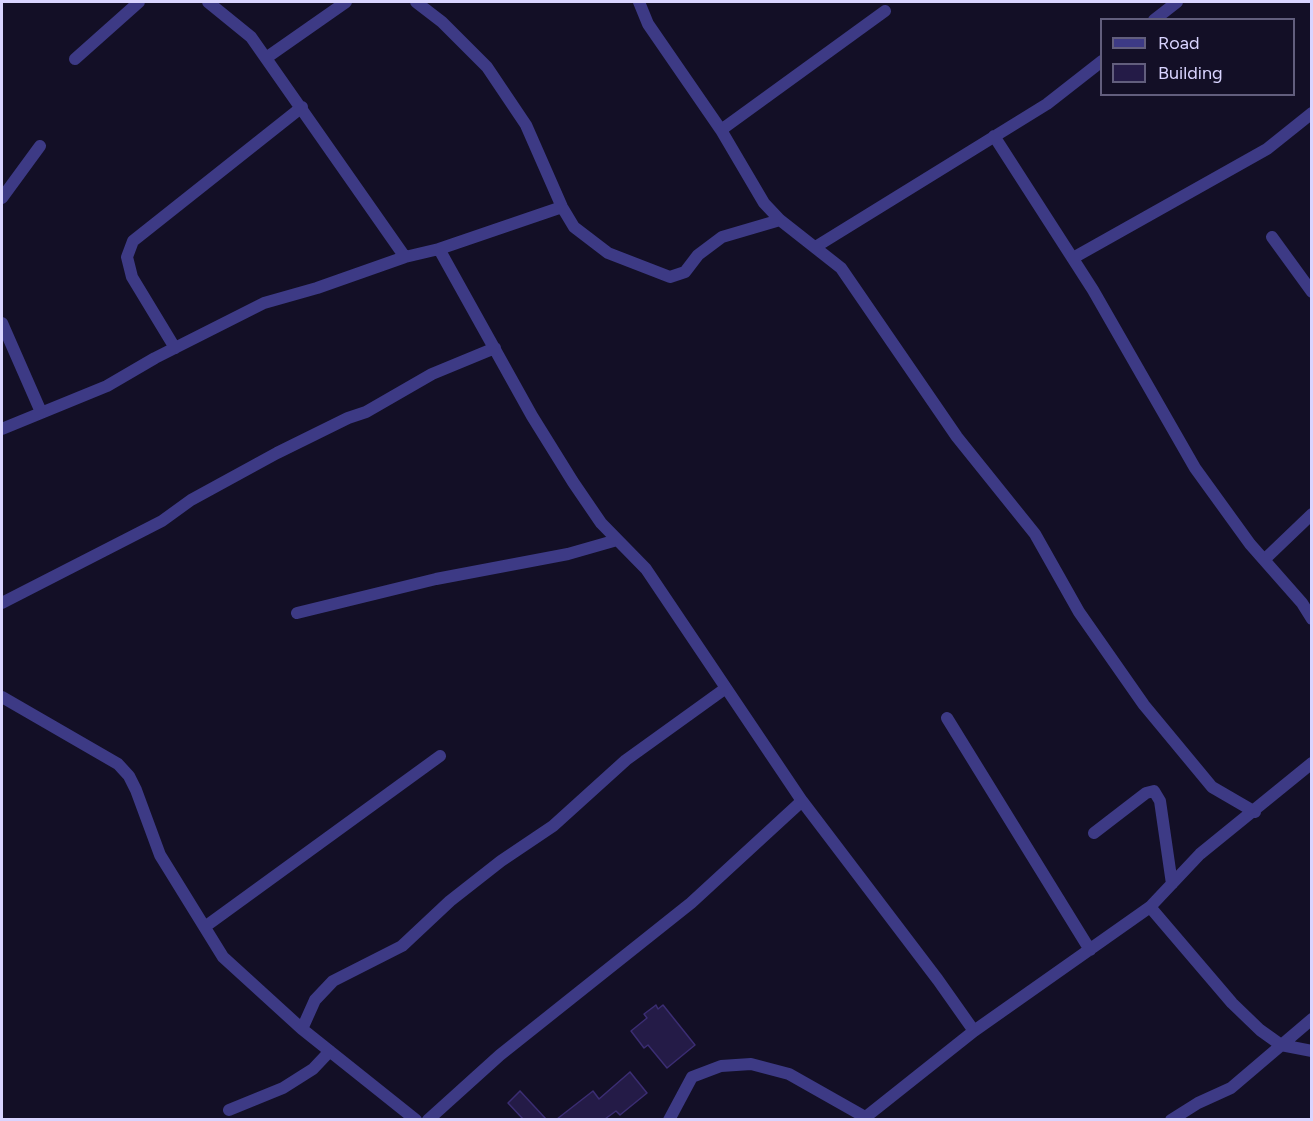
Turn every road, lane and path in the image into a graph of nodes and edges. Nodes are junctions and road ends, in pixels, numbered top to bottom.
1 (139, 2) edge
2 (208, 2) edge
3 (346, 2) edge
4 (416, 2) edge
5 (639, 2) edge
6 (1177, 2) edge
7 (885, 11) dead end
8 (1157, 18) edge
9 (266, 58) junction
10 (75, 59) dead end
11 (1100, 62) edge
12 (302, 107) junction
13 (1311, 114) edge
14 (721, 130) junction
15 (994, 136) junction
16 (40, 146) dead end
17 (2, 198) edge
18 (562, 207) junction
19 (780, 220) junction
20 (1272, 237) dead end
21 (817, 246) junction
22 (439, 249) junction
23 (405, 257) junction
24 (1073, 258) junction
25 (1311, 292) edge
26 (2, 324) edge
27 (175, 348) junction
28 (495, 348) junction
29 (41, 412) junction
30 (2, 429) edge
31 (1311, 514) edge
32 (618, 540) junction
33 (1265, 559) junction
34 (2, 603) edge
35 (297, 613) dead end
36 (1311, 619) edge
37 (726, 688) junction
38 (2, 697) edge
39 (947, 718) dead end
40 (440, 756) dead end
41 (1311, 763) edge
42 (802, 801) junction
43 (1255, 812) junction
44 (1094, 833) dead end
45 (1172, 884) junction
46 (1150, 907) junction
47 (206, 926) junction
48 (1090, 950) junction
49 (1311, 1019) edge
50 (302, 1029) junction
51 (974, 1031) junction
52 (1281, 1045) junction
53 (330, 1051) junction
54 (1311, 1051) edge
55 (229, 1110) dead end
56 (864, 1118) edge
57 (416, 1119) edge
58 (428, 1119) edge
59 (669, 1119) edge
60 (1171, 1119) edge

1 - 10 street
2 - 9 street
3 - 9 street
4 - 18 street
5 - 14 street
6 - 8 street
7 - 14 street
9 - 12 street
11 - 15 street
12 - 23 street
12 - 27 street
13 - 24 street
14 - 19 street
15 - 21 street
15 - 24 street
16 - 17 street
18 - 19 street
18 - 22 street
19 - 21 street
20 - 25 street
21 - 43 street
22 - 23 street
22 - 28 street
23 - 27 street
24 - 33 street
26 - 29 street
27 - 29 street
28 - 32 street
28 - 34 street
29 - 30 street
31 - 33 street
32 - 35 street
32 - 37 street
33 - 36 street
37 - 42 street
37 - 50 street
38 - 47 street
39 - 48 street
40 - 47 street
41 - 43 street
42 - 51 street
42 - 58 street
43 - 45 street
44 - 45 street
45 - 46 street
46 - 48 street
46 - 52 street
47 - 50 street
48 - 51 street
49 - 52 street
50 - 53 street
51 - 56 street
52 - 54 street
52 - 60 street
53 - 55 street
53 - 57 street
56 - 59 street

